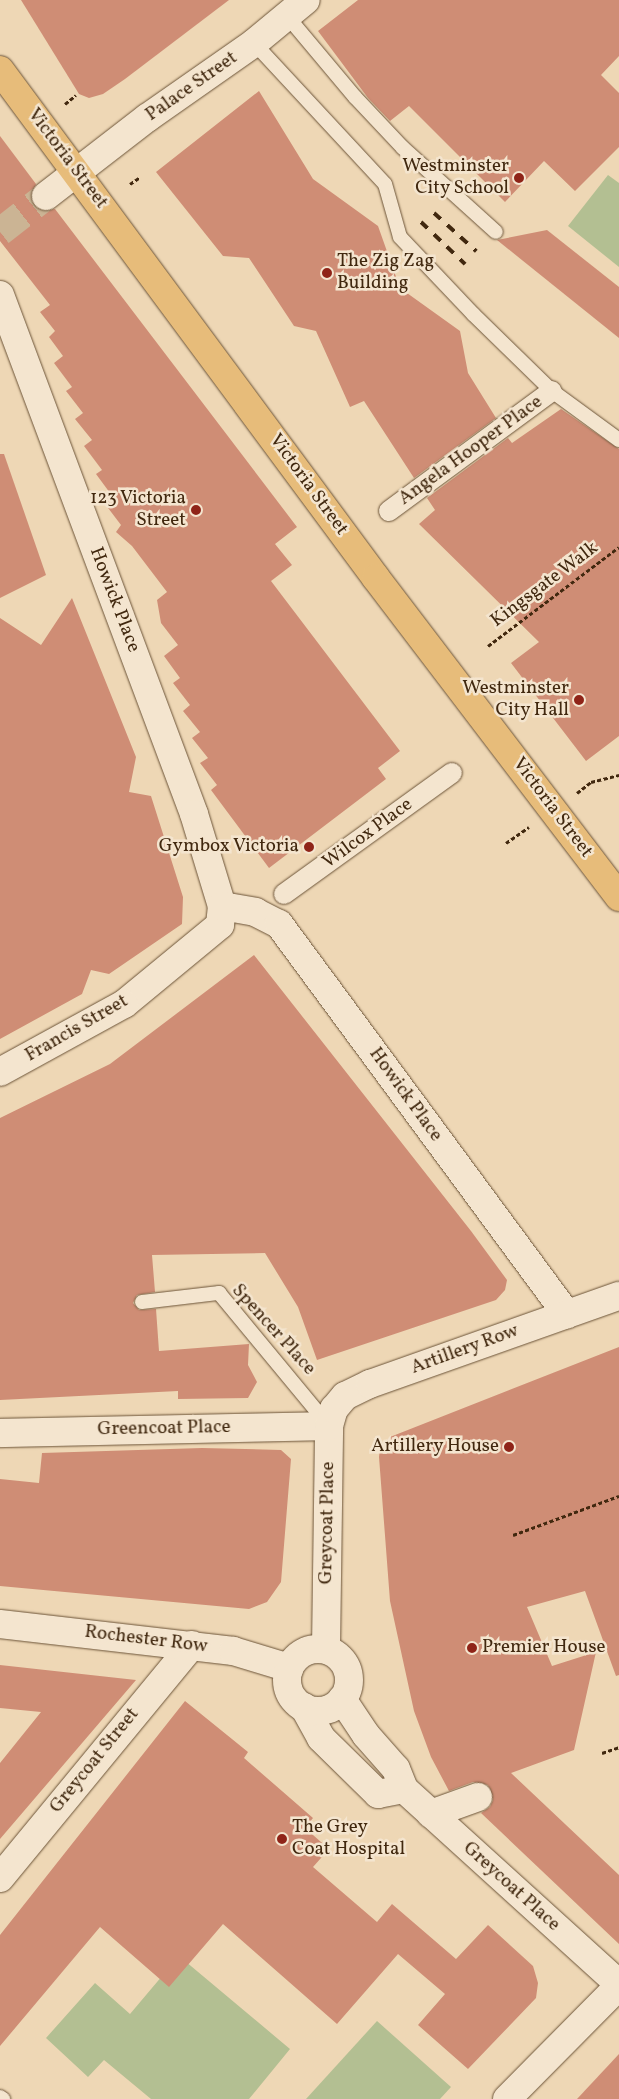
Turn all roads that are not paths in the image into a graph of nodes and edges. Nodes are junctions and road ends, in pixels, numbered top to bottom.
1 (296, 8) edge
2 (254, 43) junction
3 (0, 70) edge
4 (77, 171) junction
5 (46, 196) tunnel mouth
6 (496, 232) dead end
7 (0, 296) edge
8 (552, 391) junction
9 (619, 440) edge
10 (389, 511) dead end
11 (452, 773) dead end
12 (284, 894) dead end
13 (619, 897) edge
14 (221, 915) junction
15 (0, 1072) edge
16 (619, 1296) edge
17 (142, 1302) dead end
18 (567, 1314) junction
19 (329, 1426) junction
20 (0, 1433) edge
21 (0, 1624) edge
22 (192, 1645) junction
23 (326, 1650) junction
24 (289, 1668) junction
25 (342, 1699) junction
26 (304, 1707) junction
27 (404, 1789) junction
28 (478, 1797) dead end
29 (431, 1814) junction
30 (0, 1878) edge
31 (619, 1985) edge
32 (0, 2096) edge
33 (3, 2099) edge
34 (508, 2099) edge

1 - 2 street, Palace Street
1 - 6 lane
2 - 4 street, Palace Street
2 - 8 lane
3 - 4 main road, Victoria Street
4 - 5 street, Palace Street
4 - 13 main road, Victoria Street
7 - 14 street, Howick Place
8 - 9 lane
8 - 10 street, Angela Hooper Place
11 - 12 street, Wilcox Place
14 - 15 street, Francis Street
14 - 18 street, Howick Place
16 - 18 street, Artillery Row
17 - 19 lane, Spencer Place
18 - 19 street, Artillery Row
19 - 20 street, Greencoat Place
19 - 23 street, Greycoat Place
21 - 22 street, Rochester Row
22 - 24 street, Rochester Row
22 - 30 street, Greycoat Street
23 - 24 street
23 - 25 street
24 - 26 street
25 - 26 street
25 - 27 street, Greycoat Place
26 - 27 street
27 - 29 street, Greycoat Place
28 - 29 street
29 - 31 street, Greycoat Place
31 - 34 street
32 - 33 lane

